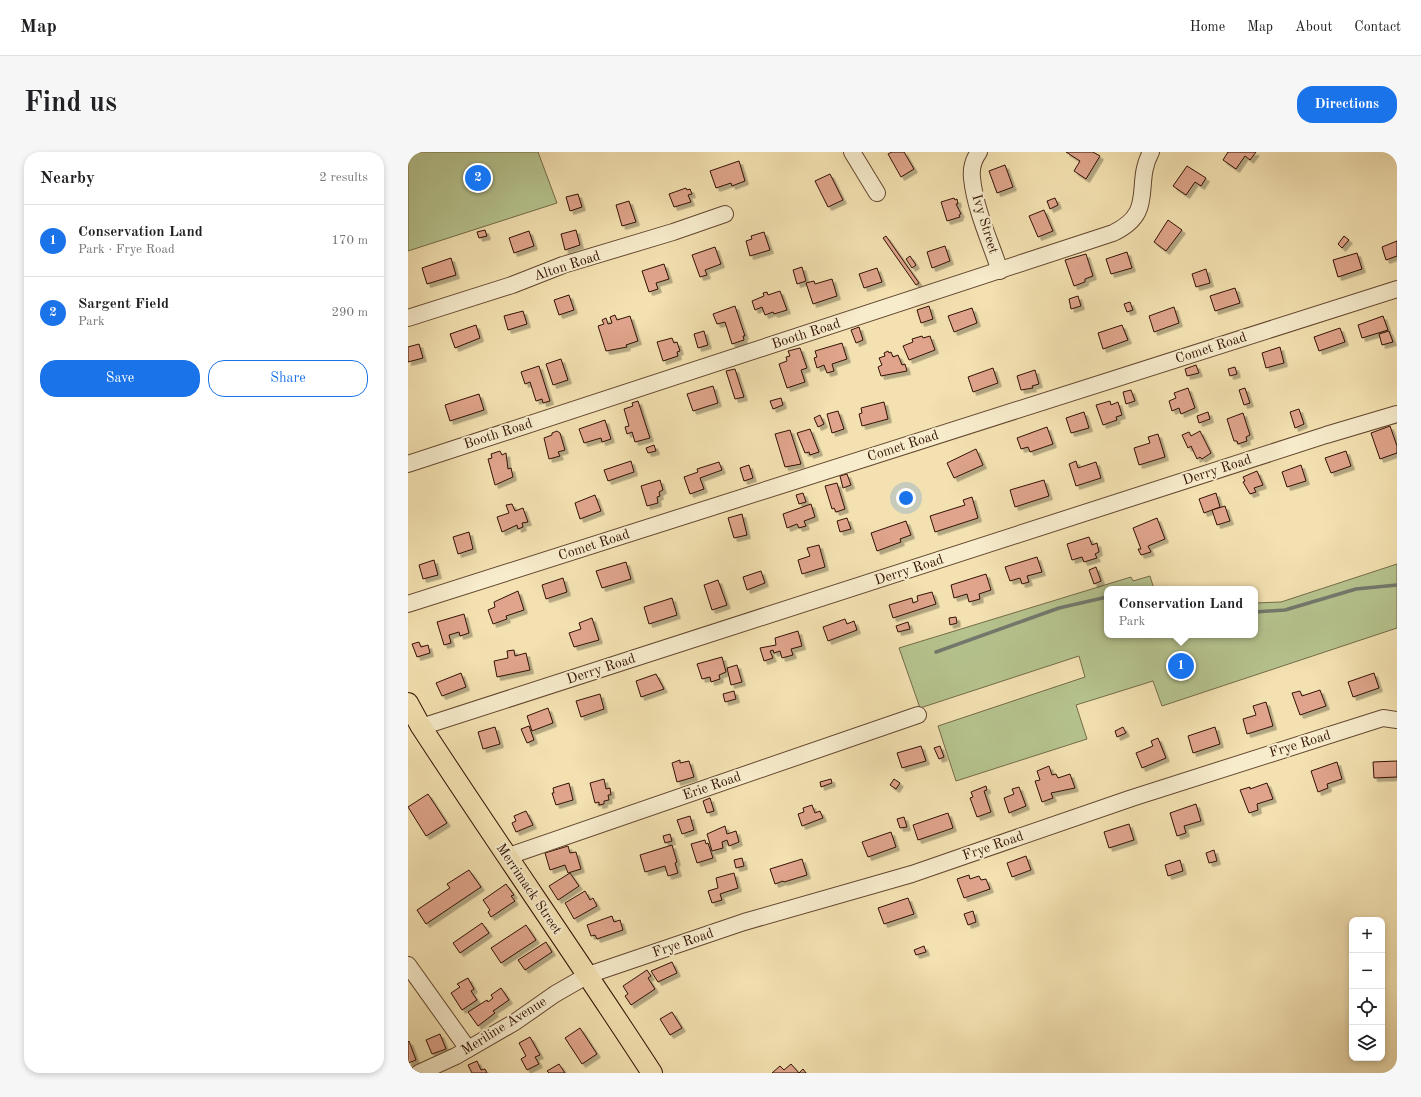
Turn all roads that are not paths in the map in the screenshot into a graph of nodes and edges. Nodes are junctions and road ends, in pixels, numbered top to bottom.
1 (852, 152) edge
2 (979, 152) edge
3 (1151, 152) edge
4 (877, 193) dead end
5 (725, 214) dead end
6 (1000, 271) junction
7 (1397, 288) edge
8 (408, 318) edge
9 (1397, 414) edge
10 (408, 464) edge
11 (408, 604) edge
12 (408, 703) edge
13 (918, 715) dead end
14 (1397, 720) edge
15 (421, 727) junction
16 (506, 857) junction
17 (408, 964) edge
18 (588, 975) junction
19 (468, 1049) junction
20 (419, 1073) edge
21 (652, 1073) edge

1 - 4 street
2 - 6 street, Ivy Street
3 - 6 street, Booth Road
5 - 8 street, Alton Road
6 - 10 street, Booth Road
7 - 11 street, Comet Road
9 - 15 street, Derry Road
12 - 15 main road, Merrimack Street
13 - 16 street, Erie Road
14 - 18 street, Frye Road
15 - 16 main road, Merrimack Street
16 - 18 main road, Merrimack Street
17 - 19 street
18 - 19 street, Meriline Avenue
18 - 21 main road, Merrimack Street
19 - 20 street, Meriline Avenue

